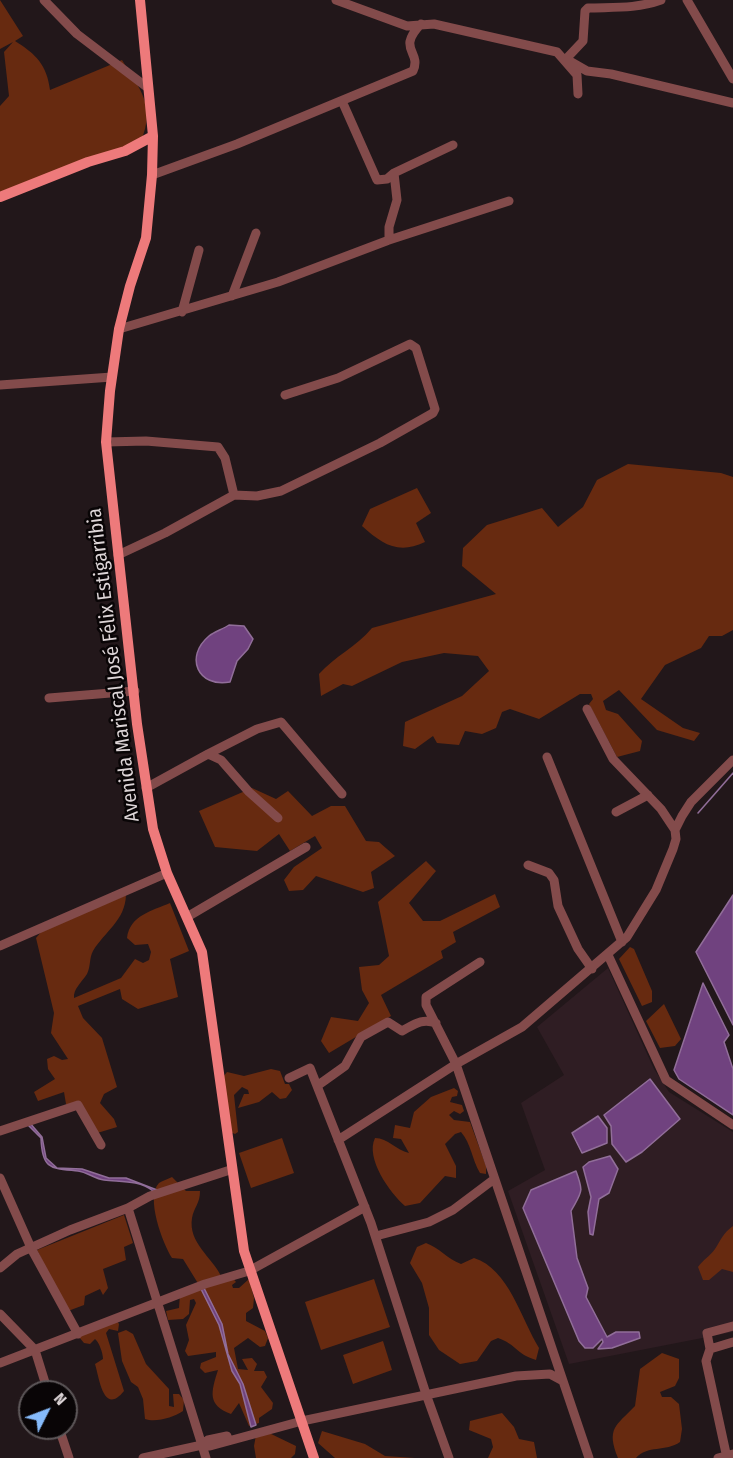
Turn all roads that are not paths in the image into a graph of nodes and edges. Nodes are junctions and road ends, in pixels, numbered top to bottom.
1 (44, 0) edge
2 (140, 0) edge
3 (336, 0) edge
4 (661, 0) edge
5 (687, 0) edge
6 (421, 24) junction
7 (566, 59) junction
8 (733, 79) edge
9 (148, 88) junction
10 (578, 94) dead end
11 (730, 100) edge
12 (342, 101) junction
13 (153, 136) junction
14 (453, 145) dead end
15 (394, 173) junction
16 (152, 175) junction
17 (0, 197) edge
18 (509, 201) dead end
19 (256, 233) dead end
20 (389, 240) junction
21 (199, 250) dead end
22 (232, 296) junction
23 (182, 312) junction
24 (119, 329) junction
25 (112, 377) junction
26 (0, 384) edge
27 (285, 394) dead end
28 (106, 442) junction
29 (234, 495) junction
30 (118, 555) junction
31 (135, 691) junction
32 (49, 698) dead end
33 (587, 710) dead end
34 (208, 754) junction
35 (548, 757) dead end
36 (733, 760) edge
37 (146, 788) junction
38 (342, 794) dead end
39 (648, 795) junction
40 (616, 812) dead end
41 (278, 818) dead end
42 (675, 830) junction
43 (306, 847) dead end
44 (528, 865) dead end
45 (167, 873) junction
46 (187, 917) junction
47 (622, 942) junction
48 (0, 946) edge
49 (608, 955) junction
50 (480, 962) dead end
51 (592, 969) junction
52 (436, 1023) junction
53 (456, 1064) junction
54 (289, 1078) dead end
55 (317, 1086) junction
56 (733, 1125) edge
57 (0, 1131) edge
58 (338, 1140) junction
59 (101, 1145) dead end
60 (230, 1170) junction
61 (0, 1178) edge
62 (493, 1180) junction
63 (365, 1207) junction
64 (128, 1208) junction
65 (376, 1236) junction
66 (31, 1247) junction
67 (0, 1268) edge
68 (249, 1271) junction
69 (158, 1304) junction
70 (0, 1314) edge
71 (733, 1326) edge
72 (78, 1335) junction
73 (733, 1342) edge
74 (710, 1349) junction
75 (35, 1350) junction
76 (0, 1363) edge
77 (44, 1380) edge
78 (563, 1381) junction
79 (426, 1394) junction
80 (302, 1421) junction
81 (64, 1440) edge
82 (202, 1445) junction
83 (726, 1457) edge
84 (69, 1458) edge
85 (143, 1458) edge
86 (206, 1458) edge
87 (314, 1458) edge
88 (449, 1458) edge
89 (589, 1458) edge

1 - 9 street
2 - 9 main road, Avenida Mariscal José Félix Estigarribia
3 - 6 street
4 - 7 street
5 - 8 street
6 - 7 street
6 - 12 street
7 - 10 street
7 - 11 street
9 - 13 main road, Avenida Mariscal José Félix Estigarribia
12 - 15 street
12 - 16 street
13 - 16 main road, Avenida Mariscal José Félix Estigarribia
13 - 17 main road
14 - 15 street
15 - 20 street
16 - 24 main road, Avenida Mariscal José Félix Estigarribia
18 - 20 street
19 - 22 street
20 - 22 street
21 - 23 street
22 - 23 street
23 - 24 street
24 - 25 main road, Avenida Mariscal José Félix Estigarribia
25 - 26 street
25 - 28 main road, Avenida Mariscal José Félix Estigarribia
27 - 29 street
28 - 29 street
28 - 30 main road, Avenida Mariscal José Félix Estigarribia
29 - 30 street
30 - 31 main road, Avenida Mariscal José Félix Estigarribia
31 - 32 street
31 - 37 main road, Avenida Mariscal José Félix Estigarribia
33 - 39 street
34 - 37 street
34 - 38 street
34 - 41 street
35 - 47 street
36 - 42 street
37 - 45 main road, Avenida Mariscal José Félix Estigarribia
39 - 40 street
39 - 42 street
42 - 47 street
43 - 46 street
44 - 51 street
45 - 46 main road, Avenida Mariscal José Félix Estigarribia
45 - 48 street
46 - 60 main road, Avenida Mariscal José Félix Estigarribia
47 - 49 street
49 - 51 street
49 - 56 street
50 - 52 street
51 - 53 street
52 - 53 street
52 - 55 street
53 - 58 street
53 - 62 street
54 - 55 street
55 - 58 street
57 - 59 street
58 - 63 street
60 - 64 street
60 - 68 main road, Avenida Mariscal José Félix Estigarribia
61 - 66 street
62 - 65 street
62 - 78 street
63 - 65 street
63 - 68 street
64 - 66 street
64 - 69 street
65 - 79 street
66 - 67 street
66 - 72 street
68 - 69 street
68 - 80 main road, Avenida Mariscal José Félix Estigarribia
69 - 72 street
69 - 82 street
70 - 75 street
71 - 74 street
72 - 75 street
73 - 74 street
74 - 83 street
75 - 76 street
75 - 77 street
78 - 79 street
78 - 89 street
79 - 80 street
79 - 88 street
80 - 82 street
80 - 87 main road, Avenida Mariscal José Félix Estigarribia
81 - 84 street
82 - 85 street
82 - 86 street

